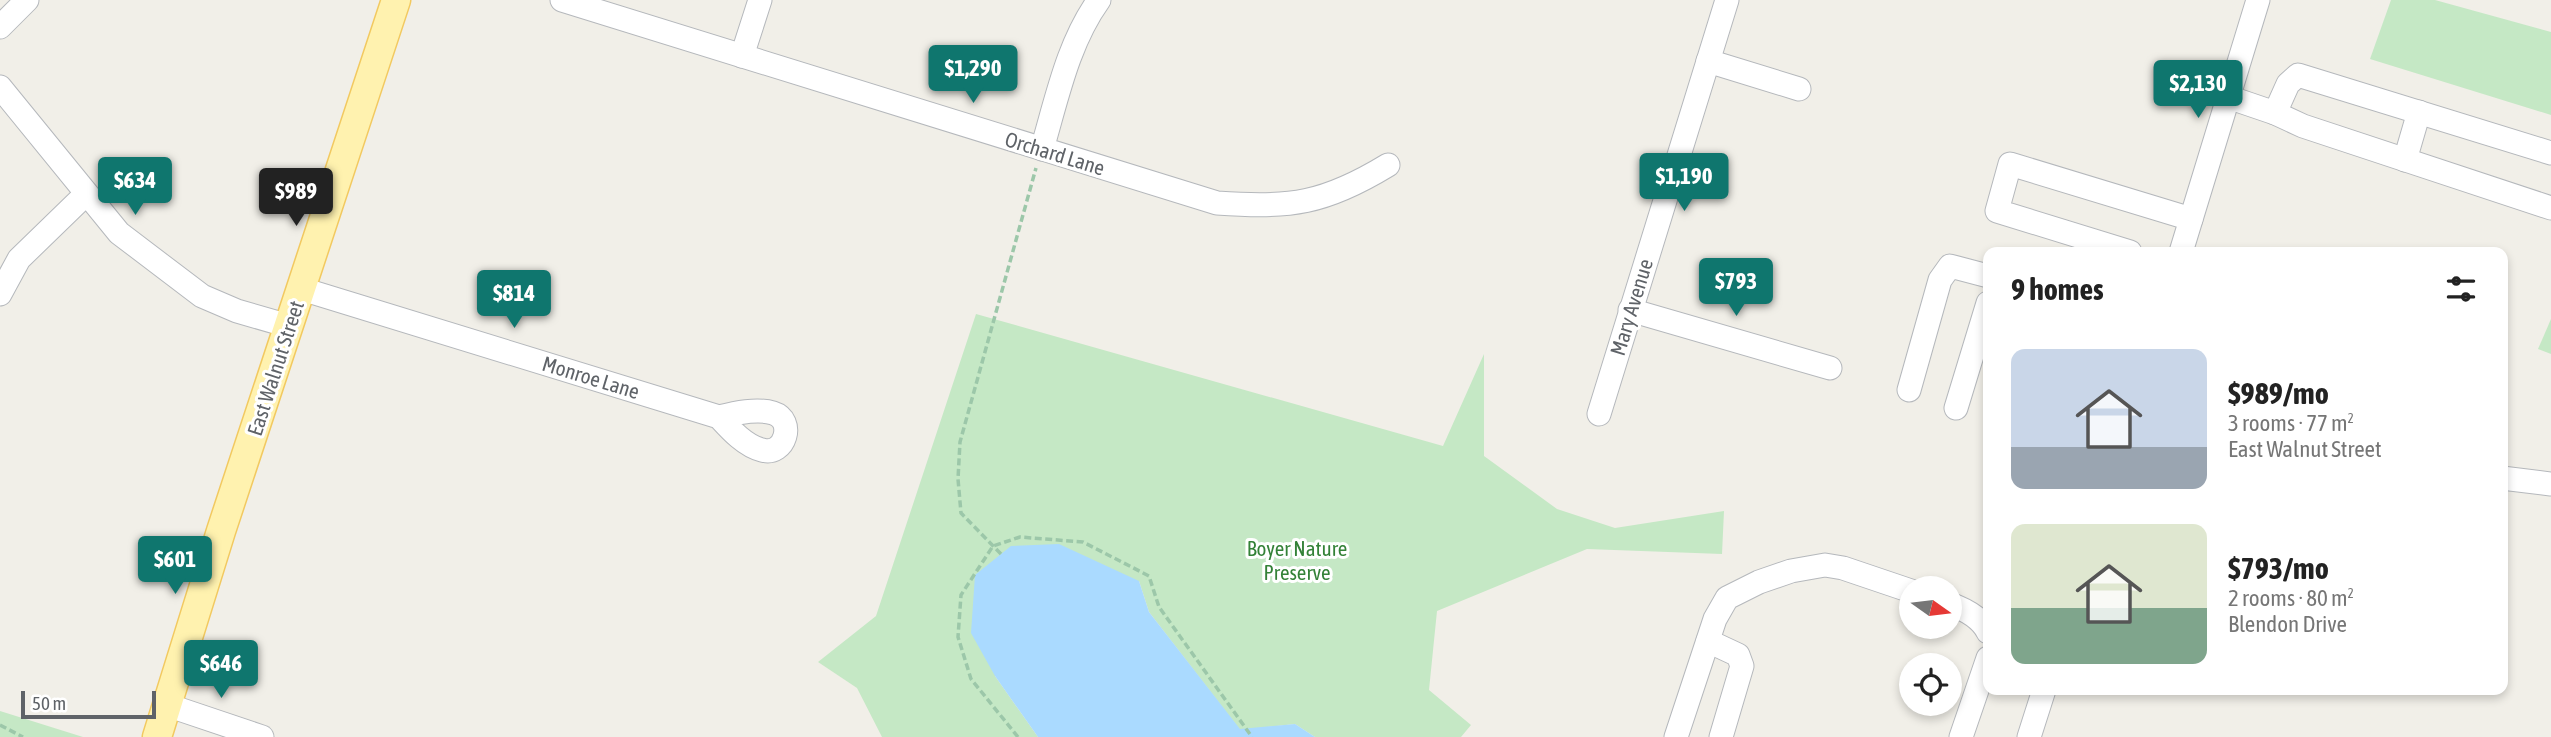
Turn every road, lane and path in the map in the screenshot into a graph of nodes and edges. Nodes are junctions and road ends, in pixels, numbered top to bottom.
1 (27, 0) edge
2 (396, 0) edge
3 (562, 0) edge
4 (760, 0) edge
5 (1099, 0) edge
6 (1727, 0) edge
7 (2258, 0) edge
8 (0, 27) edge
9 (743, 56) junction
10 (1709, 61) junction
11 (0, 88) edge
12 (1800, 89) dead end
13 (2228, 97) junction
14 (2275, 113) junction
15 (2419, 113) junction
16 (1042, 149) junction
17 (2551, 153) edge
18 (2405, 160) junction
19 (1388, 164) dead end
20 (86, 194) junction
21 (2551, 208) edge
22 (2191, 219) junction
23 (2114, 247) edge
24 (2182, 247) edge
25 (1983, 275) edge
26 (302, 289) junction
27 (0, 294) edge
28 (1630, 310) junction
29 (1983, 319) edge
30 (289, 326) junction
31 (1830, 368) dead end
32 (1909, 390) dead end
33 (1956, 408) dead end
34 (1598, 414) dead end
35 (719, 417) dead end
36 (2508, 479) edge
37 (2551, 484) edge
38 (993, 546) junction
39 (1001, 554) dead end
40 (1899, 587) edge
41 (1962, 608) edge
42 (1983, 624) edge
43 (1708, 641) junction
44 (1983, 673) edge
45 (2042, 695) edge
46 (167, 705) junction
47 (0, 725) edge
48 (23, 737) edge
49 (157, 737) edge
50 (262, 737) edge
51 (1018, 737) edge
52 (1252, 737) edge
53 (1676, 737) edge
54 (1721, 737) edge
55 (1961, 737) edge
56 (2029, 737) edge

1 - 8 street
2 - 26 main road, East Walnut Street
3 - 9 street, Orchard Lane
4 - 9 street
5 - 16 street
6 - 10 street, Mary Avenue
7 - 13 street
9 - 16 street, Orchard Lane
10 - 12 street
10 - 28 street, Mary Avenue
11 - 20 street
13 - 14 street
13 - 22 street
14 - 15 street
14 - 18 street
15 - 17 street
15 - 18 street
16 - 19 street, Orchard Lane
16 - 38 path
18 - 21 street
20 - 27 street
20 - 30 street
22 - 23 street
22 - 24 street
25 - 32 street
26 - 30 main road, East Walnut Street
26 - 35 street, Monroe Lane
28 - 31 street
28 - 34 street, Mary Avenue
29 - 33 street
30 - 46 main road, East Walnut Street
36 - 37 street
38 - 39 path
38 - 51 path
38 - 52 path
40 - 43 street
41 - 42 street
43 - 53 street
43 - 54 street
44 - 55 street
45 - 56 street
46 - 49 main road, East Walnut Street
46 - 50 street
47 - 48 path

